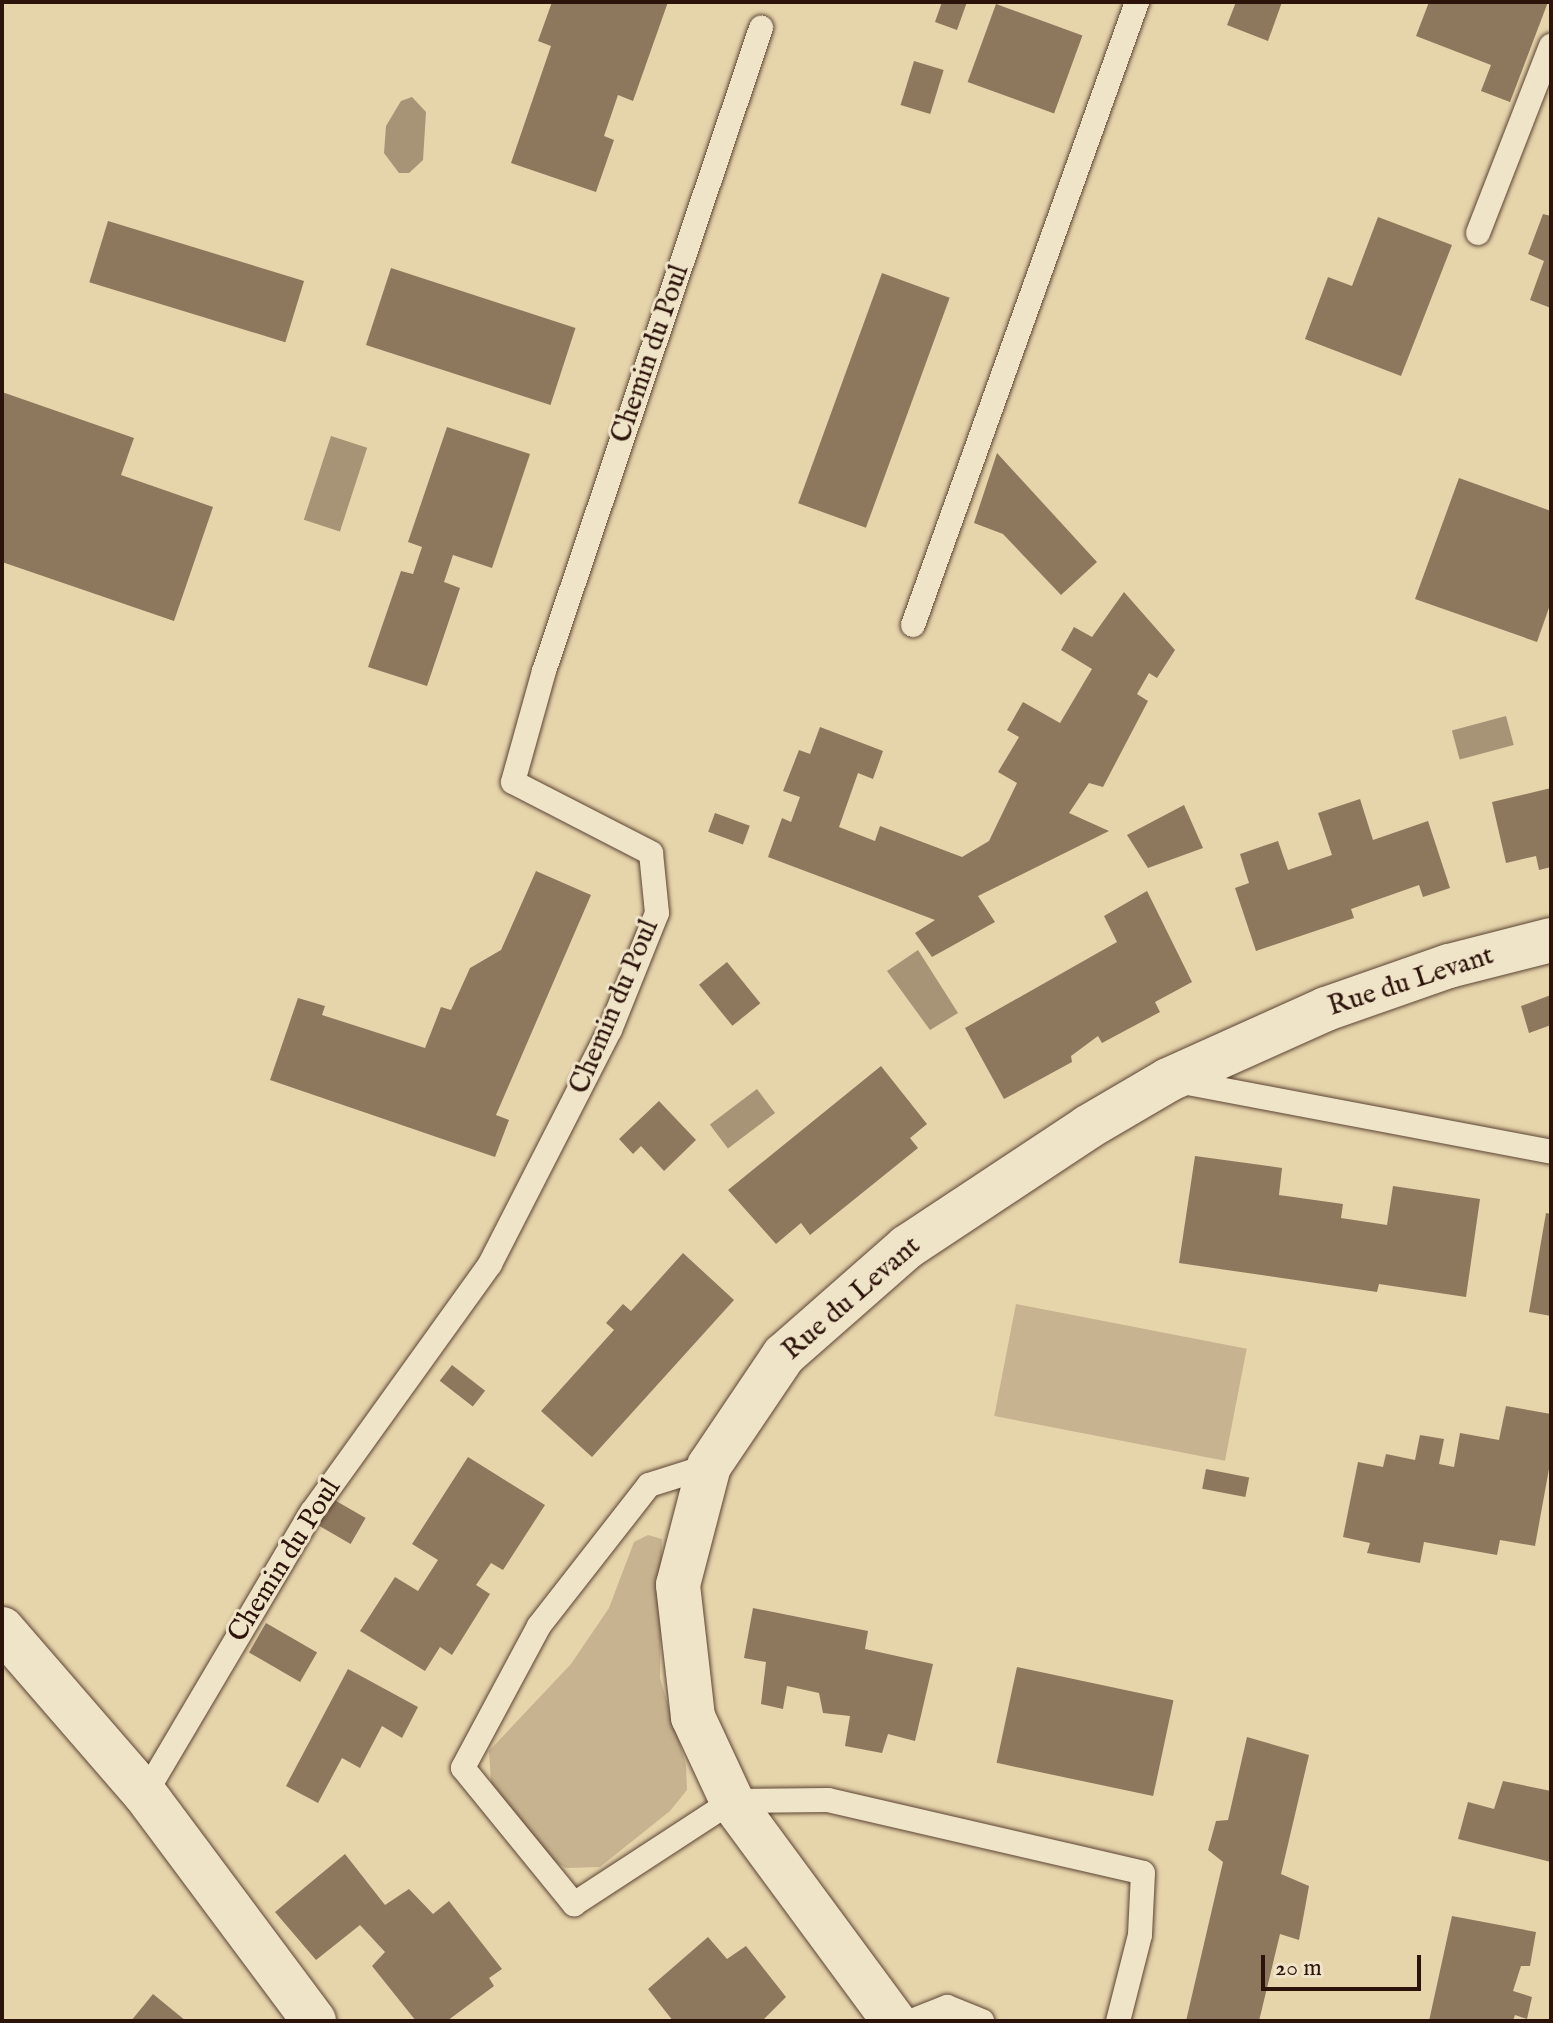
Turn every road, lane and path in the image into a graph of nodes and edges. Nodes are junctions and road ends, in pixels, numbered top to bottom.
1 (1137, 2) edge
2 (761, 28) dead end
3 (1551, 46) edge
4 (1478, 233) dead end
5 (913, 625) dead end
6 (1551, 940) edge
7 (1168, 1080) junction
8 (1551, 1152) edge
9 (709, 1466) junction
10 (2, 1629) edge
11 (145, 1794) junction
12 (732, 1801) junction
13 (314, 2021) edge
14 (894, 2021) edge
15 (912, 2021) edge
16 (982, 2021) edge
17 (1118, 2021) edge

1 - 5 lane
2 - 11 lane, Chemin du Poul
3 - 4 lane
6 - 7 street, Rue du Levant
7 - 8 lane
7 - 9 street, Rue du Levant
9 - 12 street, Rue du Levant
9 - 12 lane
10 - 11 street
11 - 13 street
12 - 14 street, Rue du Levant
12 - 17 lane
15 - 16 lane

